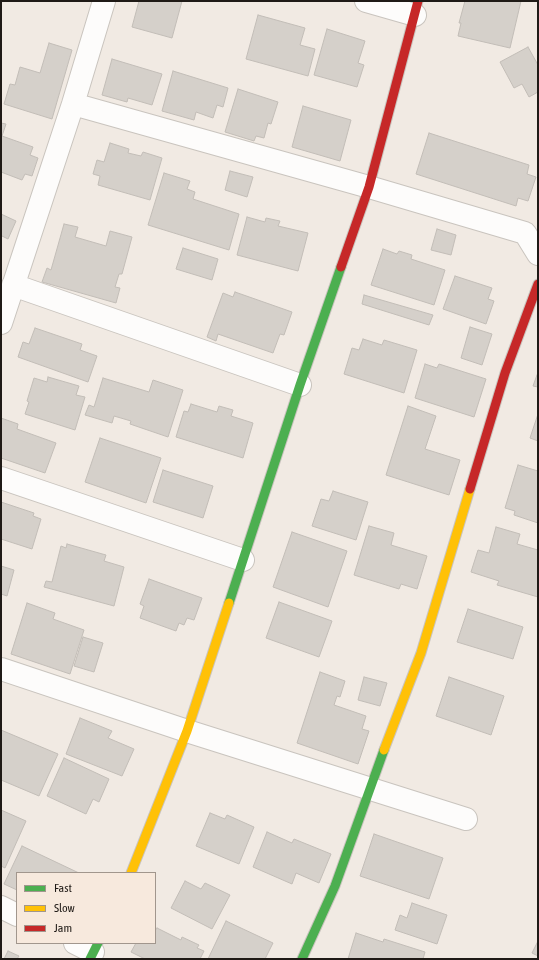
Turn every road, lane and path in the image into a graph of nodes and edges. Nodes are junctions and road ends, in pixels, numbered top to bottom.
1 (104, 1) edge
2 (366, 1) edge
3 (416, 8) edge
4 (73, 104) junction
5 (368, 187) junction
6 (538, 254) edge
7 (538, 284) edge
8 (13, 285) junction
9 (1, 323) edge
10 (300, 385) junction
11 (1, 478) edge
12 (243, 560) junction
13 (1, 669) edge
14 (187, 731) junction
15 (370, 789) junction
16 (466, 820) dead end
17 (131, 872) edge
18 (1, 908) edge
19 (16, 915) edge
20 (302, 959) edge

1 - 4 street
2 - 3 street
3 - 5 street
4 - 5 street
4 - 8 street
5 - 6 street
5 - 10 street
7 - 15 street
8 - 9 street
8 - 10 street
10 - 12 street
11 - 12 street
12 - 14 street
13 - 14 street
14 - 15 street
14 - 17 street
15 - 16 street
15 - 20 street
18 - 19 street

